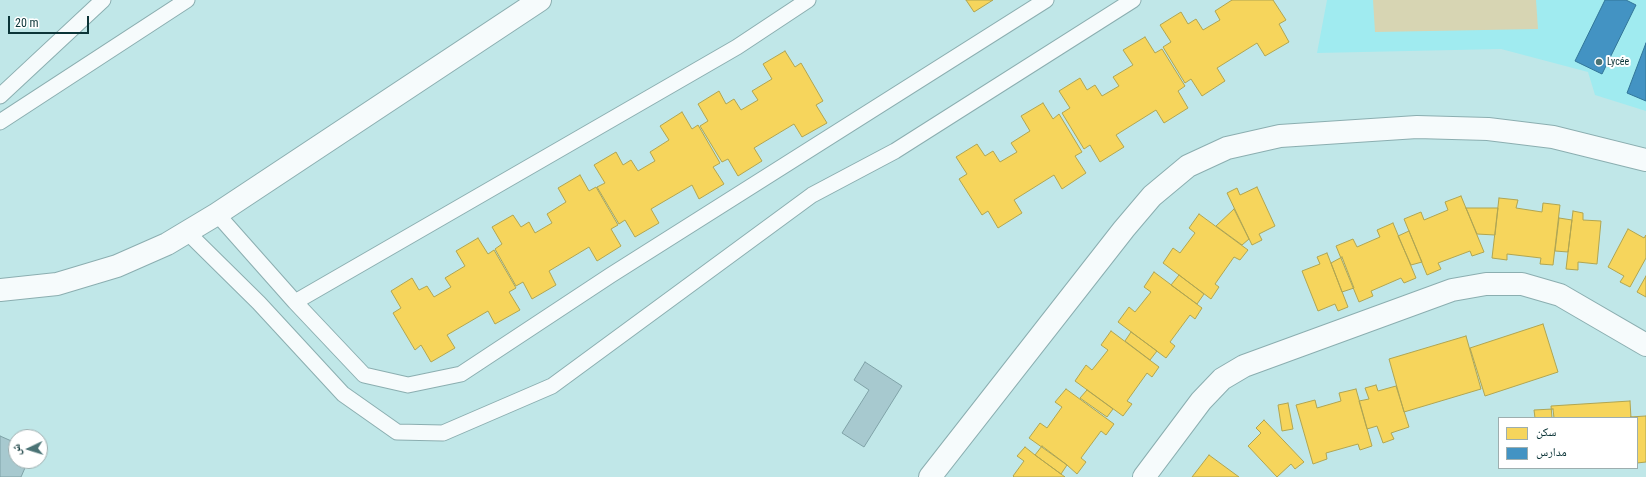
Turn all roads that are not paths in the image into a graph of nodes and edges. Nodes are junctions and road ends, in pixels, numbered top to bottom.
1 (103, 0) edge
2 (187, 0) edge
3 (540, 0) edge
4 (808, 0) edge
5 (1046, 0) edge
6 (1133, 0) edge
7 (0, 96) edge
8 (0, 122) edge
9 (1646, 160) edge
10 (217, 214) junction
11 (187, 232) junction
12 (0, 290) edge
13 (295, 302) junction
14 (1646, 345) edge
15 (930, 477) edge
16 (1144, 477) edge

1 - 7 lane
2 - 8 lane
3 - 10 street
4 - 13 lane
5 - 13 lane
6 - 11 lane
9 - 15 street
10 - 11 street
10 - 13 lane
11 - 12 street
14 - 16 street

